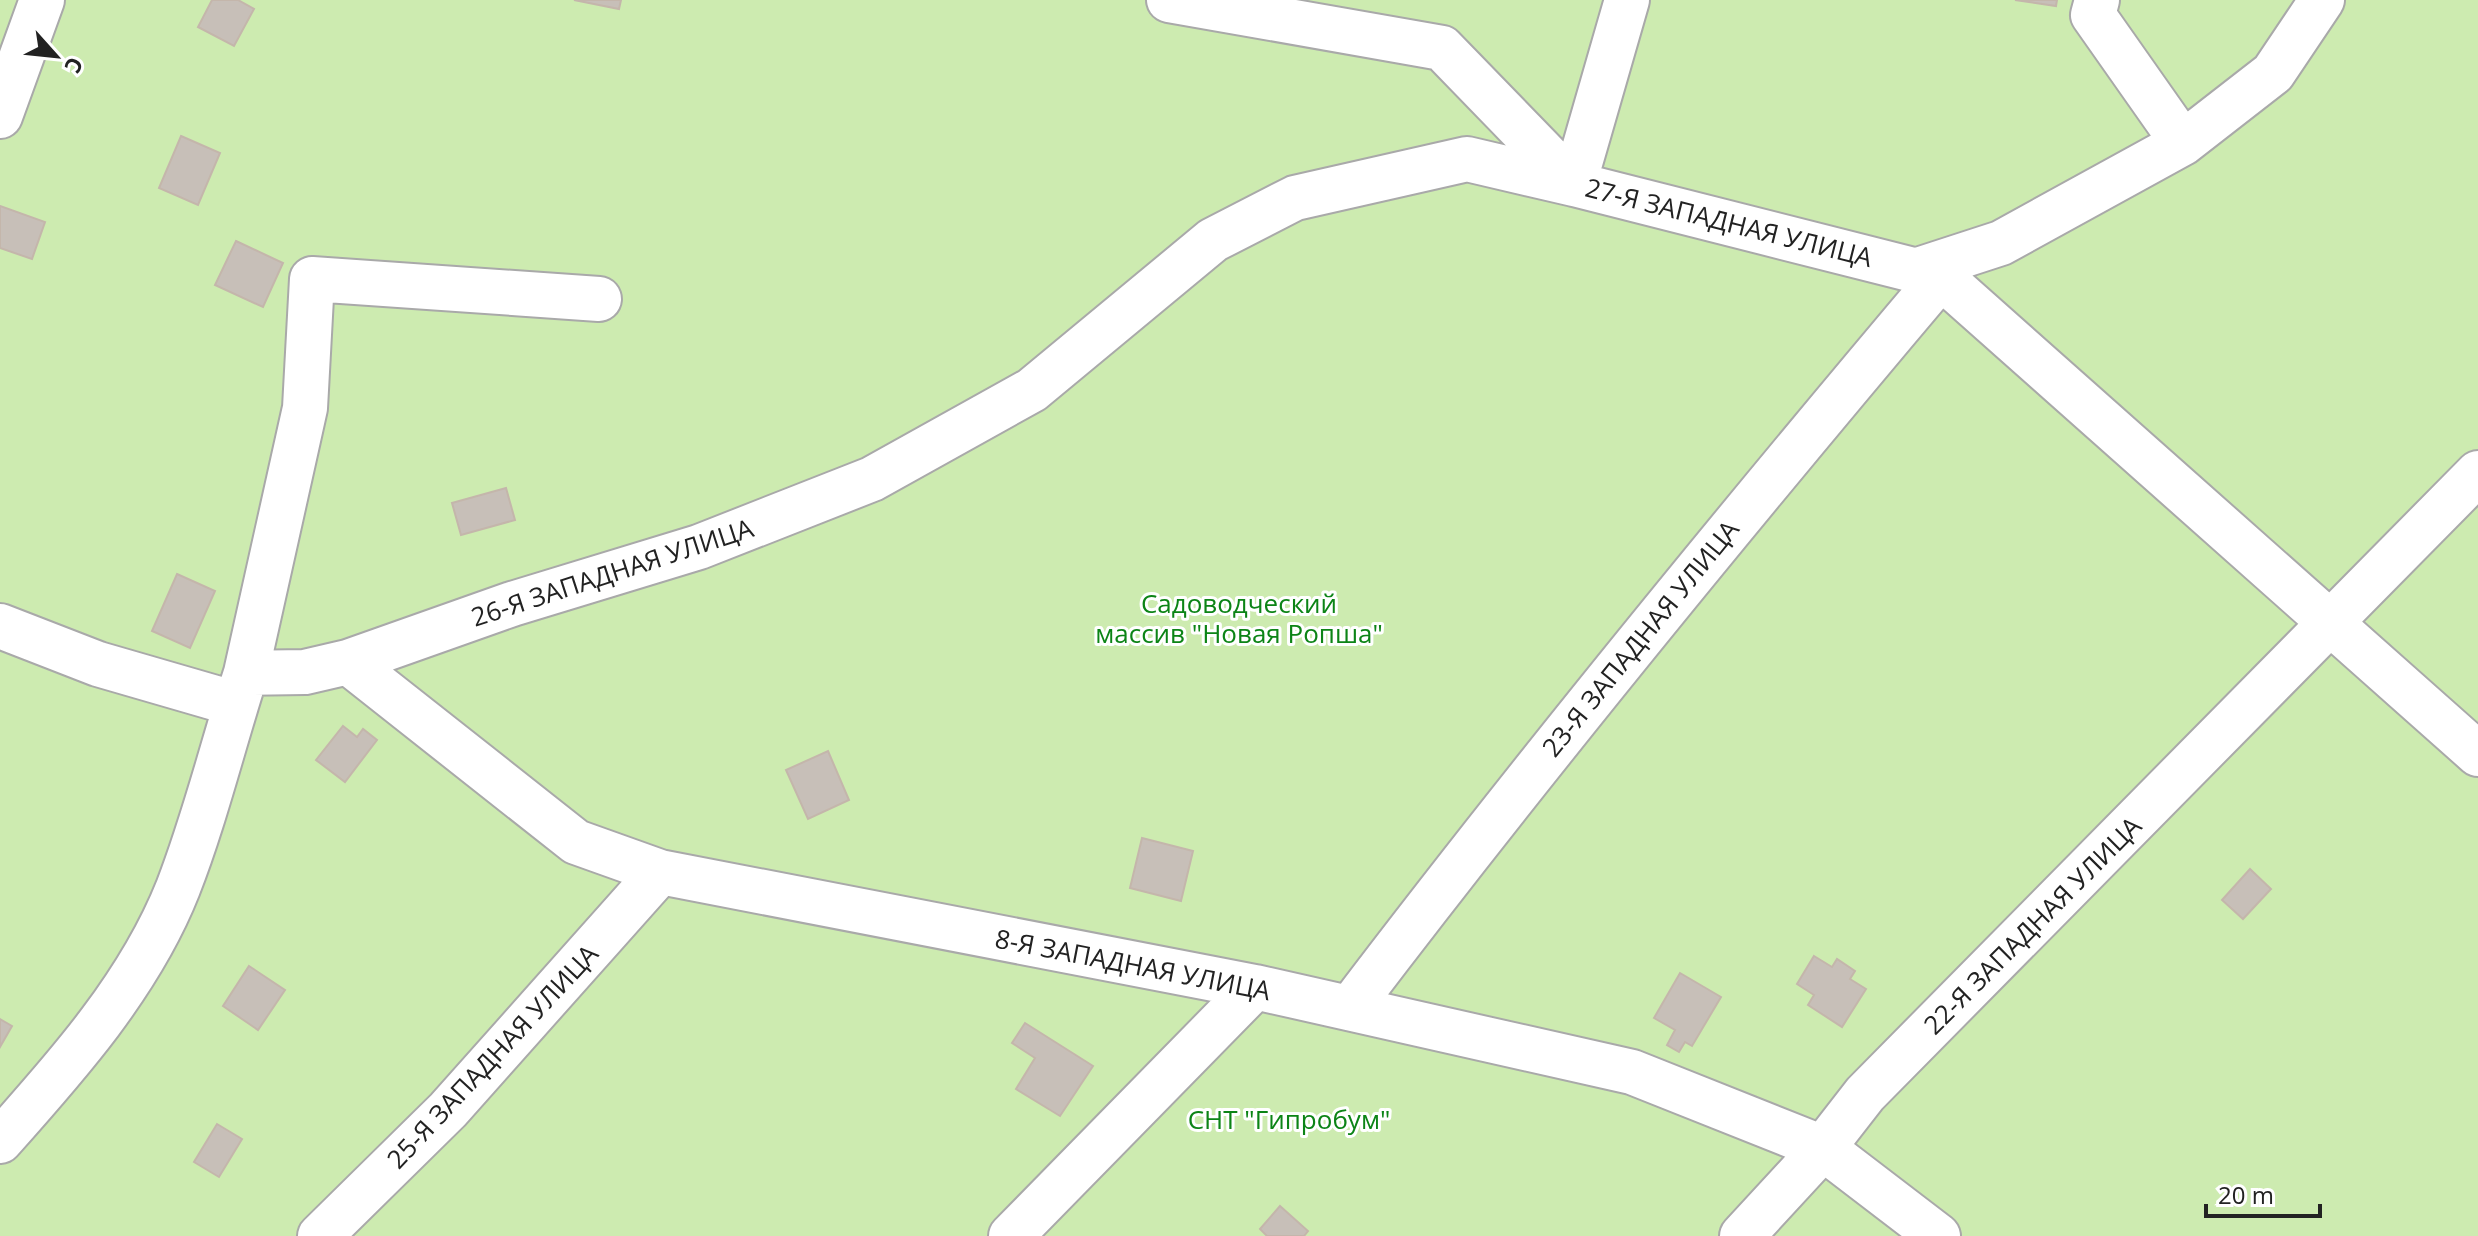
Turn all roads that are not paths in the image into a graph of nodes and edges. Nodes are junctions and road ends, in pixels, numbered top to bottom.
1 (42, 0) edge
2 (1169, 0) edge
3 (1627, 0) edge
4 (2097, 0) edge
5 (2322, 0) edge
6 (1235, 6) edge
7 (0, 116) edge
8 (2183, 143) junction
9 (1574, 184) junction
10 (1930, 273) junction
11 (599, 299) dead end
12 (2478, 473) edge
13 (2331, 621) junction
14 (0, 626) edge
15 (348, 662) junction
16 (241, 689) junction
17 (2478, 754) edge
18 (660, 872) junction
19 (1255, 987) junction
20 (1350, 1008) junction
21 (0, 1141) edge
22 (1823, 1148) junction
23 (320, 1236) edge
24 (1011, 1236) edge
25 (1742, 1236) edge
26 (1938, 1236) edge

1 - 7 street
2 - 6 street, 27-Я ЗАПАДНАЯ УЛИЦА
3 - 9 street
4 - 8 street
5 - 8 street
6 - 9 street, 27-Я ЗАПАДНАЯ УЛИЦА
8 - 10 street
9 - 10 street, 27-Я ЗАПАДНАЯ УЛИЦА
9 - 15 street, 26-Я ЗАПАДНАЯ УЛИЦА
10 - 13 street
10 - 20 street, 23-Я ЗАПАДНАЯ УЛИЦА
11 - 16 street
12 - 13 street, 22-Я ЗАПАДНАЯ УЛИЦА
13 - 17 street
13 - 22 street, 22-Я ЗАПАДНАЯ УЛИЦА
14 - 16 street, 26-Я ЗАПАДНАЯ УЛИЦА
15 - 16 street, 26-Я ЗАПАДНАЯ УЛИЦА
15 - 18 street, 8-Я ЗАПАДНАЯ УЛИЦА
16 - 21 street
18 - 19 street, 8-Я ЗАПАДНАЯ УЛИЦА
18 - 23 street, 25-Я ЗАПАДНАЯ УЛИЦА
19 - 20 street, 8-Я ЗАПАДНАЯ УЛИЦА
19 - 24 street
20 - 22 street, 8-Я ЗАПАДНАЯ УЛИЦА
22 - 25 street, 22-Я ЗАПАДНАЯ УЛИЦА
22 - 26 street, 8-Я ЗАПАДНАЯ УЛИЦА

